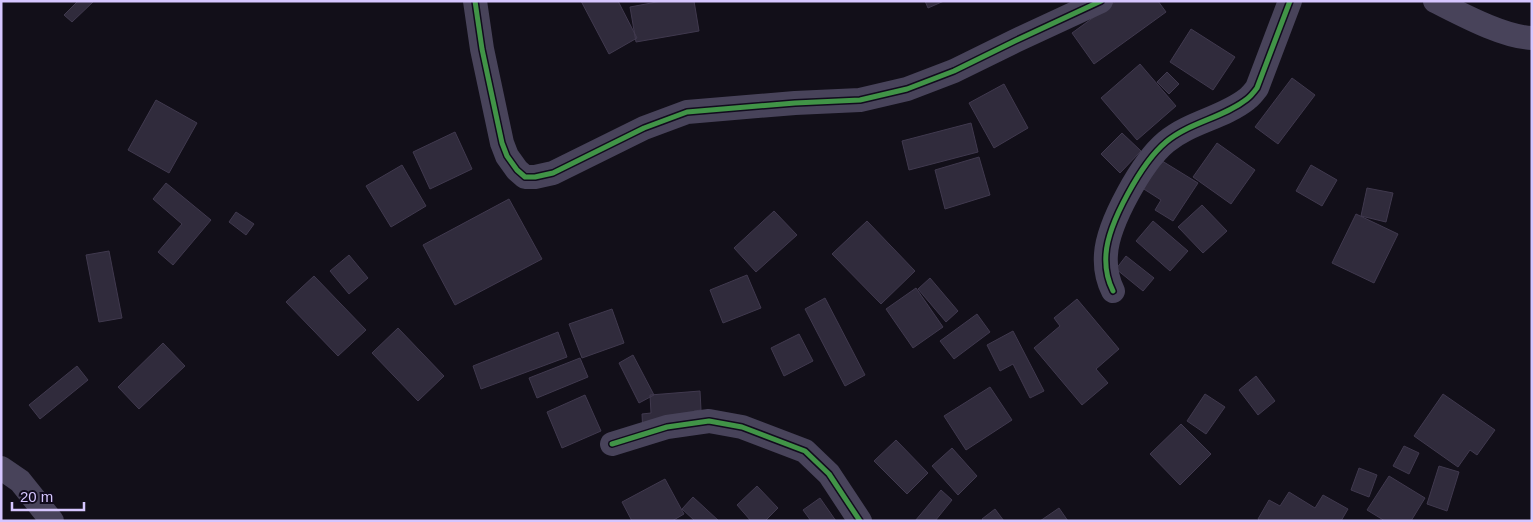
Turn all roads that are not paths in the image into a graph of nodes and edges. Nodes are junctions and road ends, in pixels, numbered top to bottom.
1 (475, 1) edge
2 (1101, 1) edge
3 (1290, 1) edge
4 (1435, 1) edge
5 (1532, 38) edge
6 (1113, 291) dead end
7 (612, 444) dead end
8 (1, 468) edge
9 (52, 521) edge
10 (860, 521) edge

1 - 2 street
3 - 6 street
4 - 5 street
7 - 10 street
8 - 9 street

